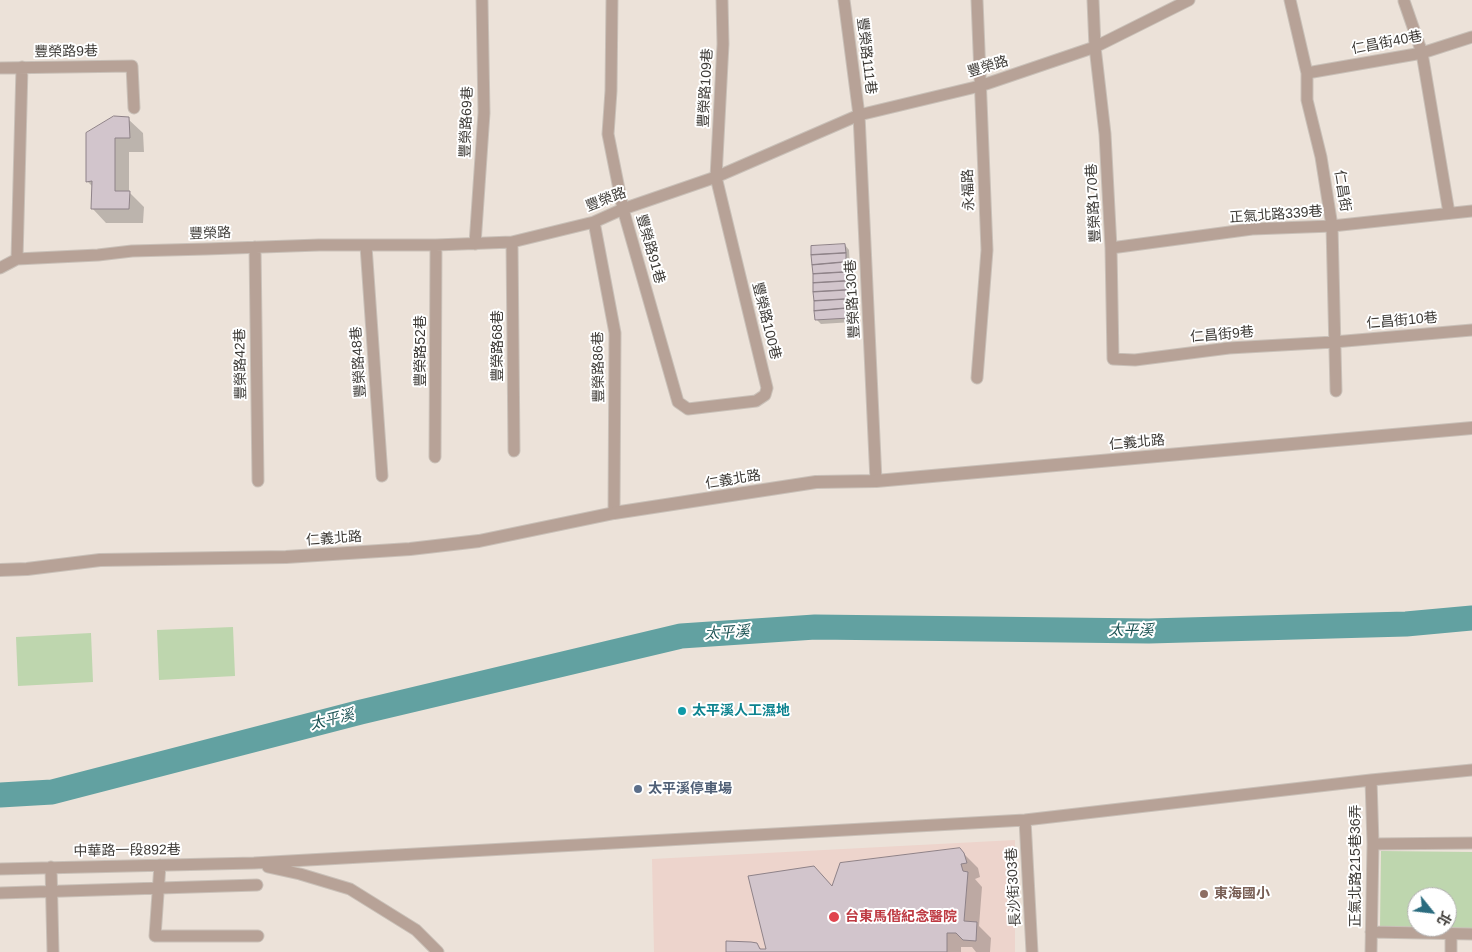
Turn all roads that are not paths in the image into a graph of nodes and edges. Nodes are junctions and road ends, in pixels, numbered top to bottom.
1 (482, 0) edge
2 (612, 0) edge
3 (722, 0) edge
4 (844, 0) edge
5 (977, 0) edge
6 (1093, 0) edge
7 (1190, 0) edge
8 (1290, 0) edge
9 (1404, 1) edge
10 (1472, 37) edge
11 (1096, 47) junction
12 (1422, 53) junction
13 (0, 68) edge
14 (22, 68) junction
15 (1307, 73) junction
16 (980, 86) junction
17 (134, 108) dead end
18 (859, 115) junction
19 (716, 176) junction
20 (623, 209) junction
21 (1472, 211) edge
22 (1449, 213) junction
23 (594, 222) junction
24 (1332, 226) junction
25 (512, 242) junction
26 (476, 244) junction
27 (436, 245) junction
28 (366, 246) junction
29 (254, 247) junction
30 (1111, 248) junction
31 (17, 259) junction
32 (0, 268) edge
33 (1472, 330) edge
34 (1334, 342) junction
35 (1113, 359) joint
36 (977, 378) dead end
37 (1336, 391) dead end
38 (688, 409) joint
39 (1472, 428) edge
40 (514, 451) dead end
41 (435, 457) dead end
42 (382, 476) dead end
43 (258, 481) dead end
44 (876, 481) junction
45 (614, 514) junction
46 (0, 570) edge
47 (1472, 770) edge
48 (1371, 780) junction
49 (1025, 820) junction
50 (1472, 843) edge
51 (1373, 844) junction
52 (254, 863) junction
53 (160, 865) junction
54 (51, 868) junction
55 (0, 869) edge
56 (257, 885) dead end
57 (158, 888) junction
58 (52, 891) junction
59 (0, 892) edge
60 (1371, 932) junction
61 (1407, 933) edge
62 (1457, 934) edge
63 (1472, 934) edge
64 (258, 936) dead end
65 (1451, 937) edge
66 (53, 952) edge
67 (438, 952) edge
68 (1032, 952) edge
69 (1371, 952) edge
70 (1451, 952) edge

1 - 26 street, 豐榮路69巷
2 - 20 street, 豐榮路91巷
3 - 19 street, 豐榮路109巷
4 - 18 street, 豐榮路111巷
5 - 16 street, 永福路
6 - 11 street, 豐榮路170巷
7 - 11 street, 豐榮路
8 - 15 street, 仁昌街
9 - 12 street
10 - 12 street, 仁昌街40巷
11 - 16 street, 豐榮路
11 - 30 street, 豐榮路170巷
12 - 15 street, 仁昌街40巷
12 - 22 street
13 - 14 street, 豐榮路9巷
14 - 17 street, 豐榮路9巷
14 - 31 street
15 - 24 street, 仁昌街
16 - 18 street, 豐榮路
16 - 36 street, 永福路
18 - 19 street, 豐榮路
18 - 44 street, 豐榮路130巷
19 - 20 street, 豐榮路
19 - 38 street, 豐榮路100巷
20 - 23 street, 豐榮路
20 - 38 street, 豐榮路91巷
21 - 22 street, 正氣北路339巷
22 - 24 street, 正氣北路339巷
23 - 25 street, 豐榮路
23 - 45 street, 豐榮路86巷
24 - 30 street, 正氣北路339巷
24 - 34 street, 仁昌街
25 - 26 street, 豐榮路
25 - 40 street, 豐榮路68巷
26 - 27 street, 豐榮路
27 - 28 street, 豐榮路
27 - 41 street, 豐榮路52巷
28 - 29 street, 豐榮路
28 - 42 street, 豐榮路48巷
29 - 31 street, 豐榮路
29 - 43 street, 豐榮路42巷
30 - 35 street, 豐榮路170巷
31 - 32 street, 豐榮路
33 - 34 street, 仁昌街10巷
34 - 35 street, 仁昌街9巷
34 - 37 street, 仁昌街
39 - 44 street, 仁義北路
44 - 45 street, 仁義北路
45 - 46 street, 仁義北路
47 - 48 street
48 - 49 street
48 - 51 street, 正氣北路215巷36弄
49 - 52 street
49 - 68 street, 長沙街303巷
50 - 51 street
51 - 60 street, 正氣北路215巷36弄
52 - 53 street, 中華路一段892巷
52 - 67 street
53 - 54 street, 中華路一段892巷
53 - 57 street
54 - 55 street, 中華路一段892巷
54 - 58 street
56 - 57 street
57 - 58 street
57 - 64 street
58 - 59 street
58 - 66 street
60 - 61 street
60 - 69 street, 正氣北路215巷36弄
62 - 63 street
65 - 70 street

